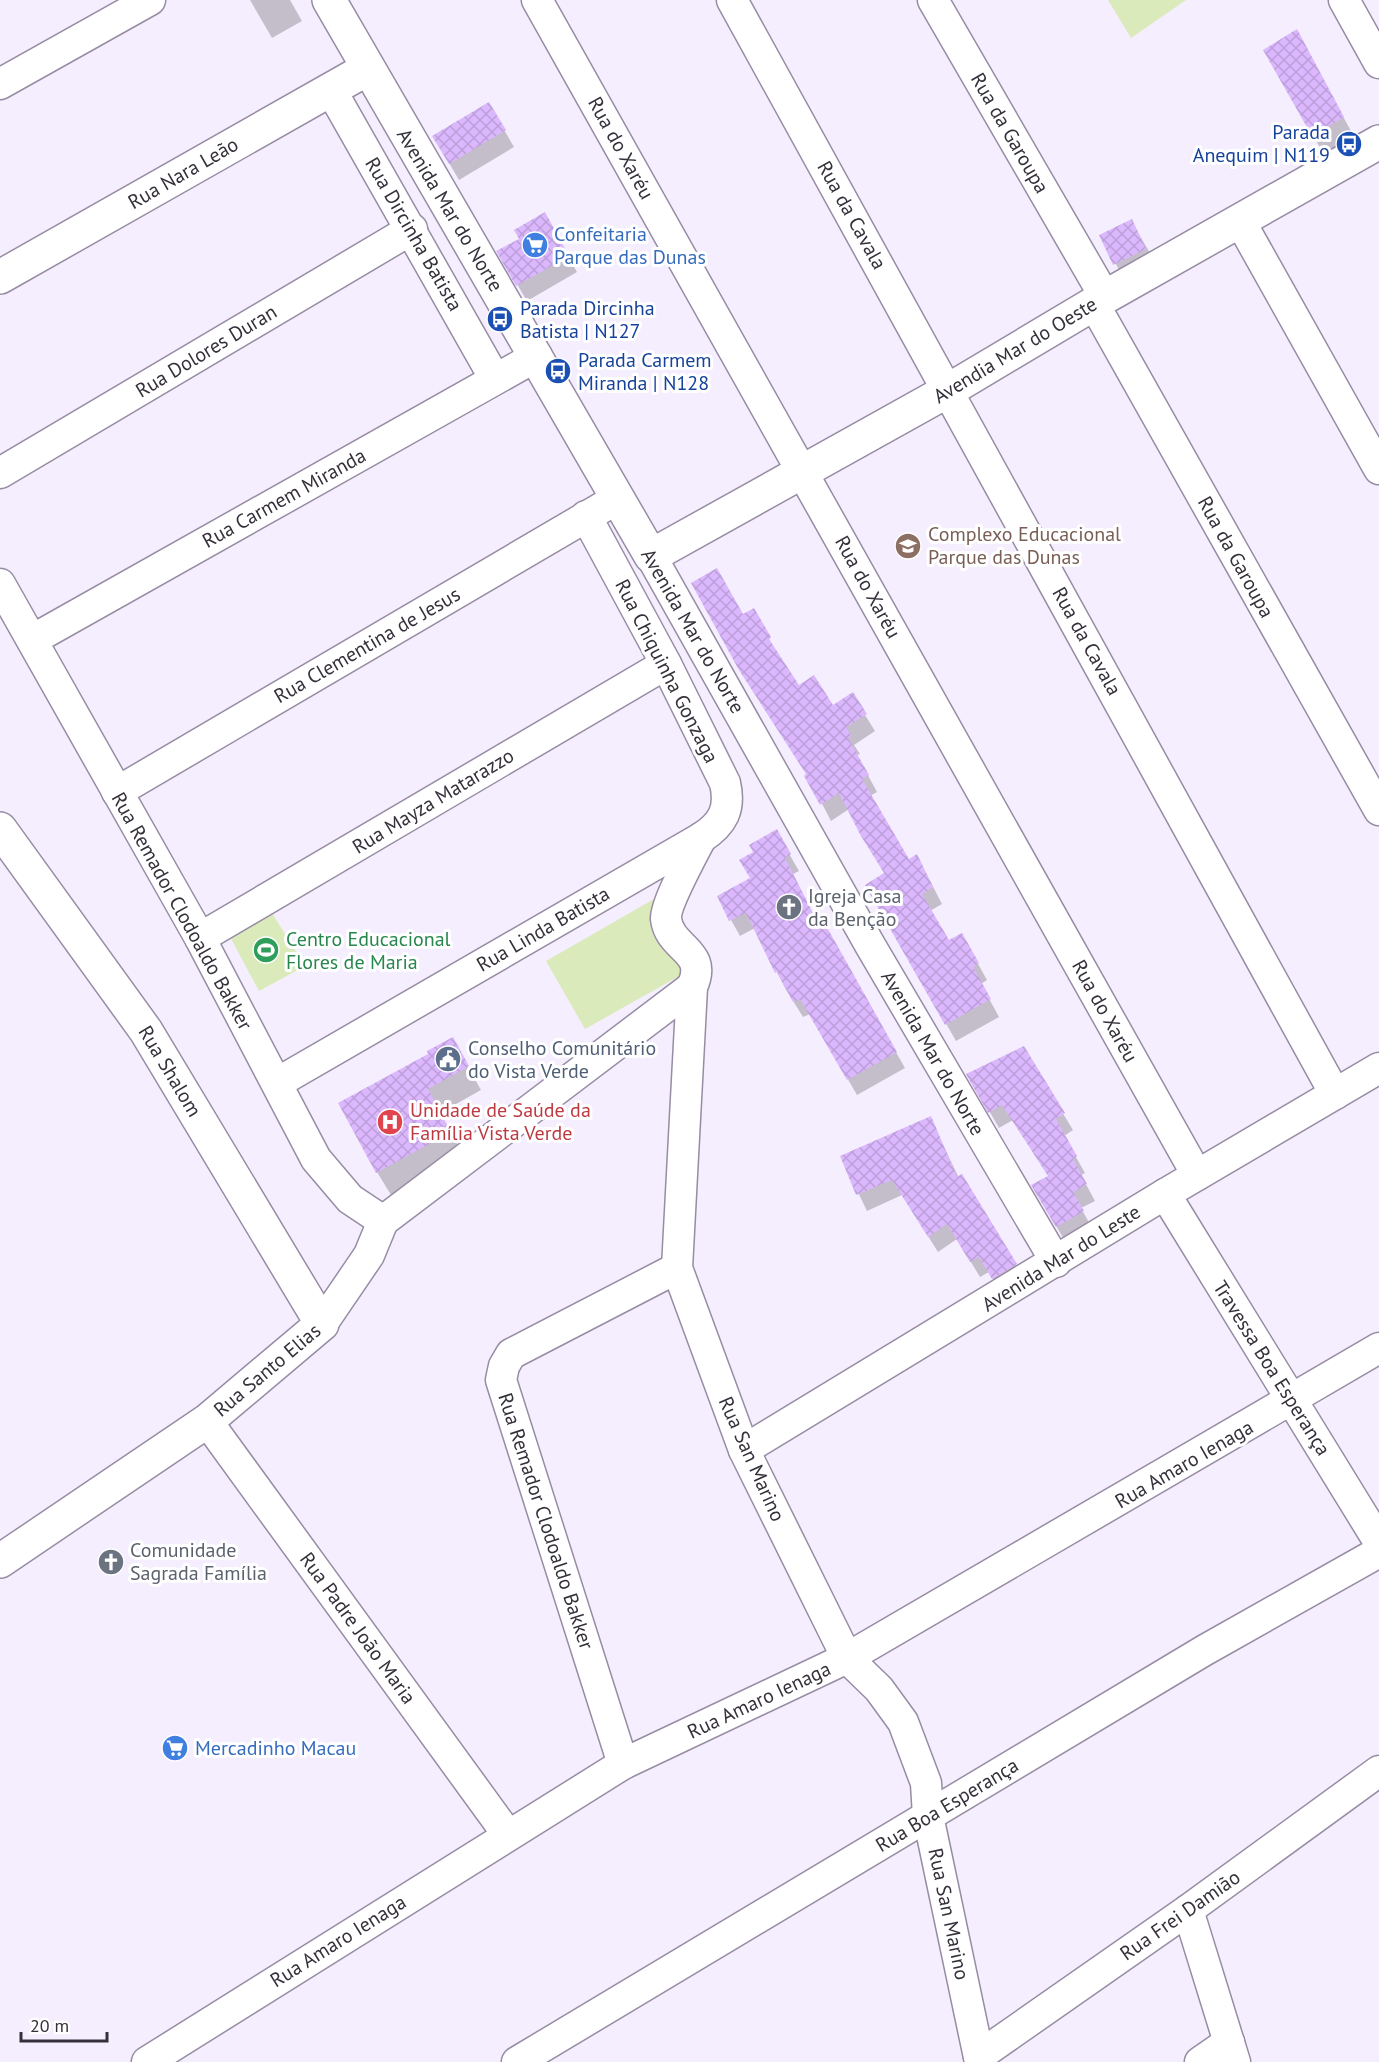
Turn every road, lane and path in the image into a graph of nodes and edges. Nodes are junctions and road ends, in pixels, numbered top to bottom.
1 (150, 0) edge
2 (329, 0) edge
3 (537, 0) edge
4 (732, 0) edge
5 (933, 0) edge
6 (1344, 0) edge
7 (1379, 63) edge
8 (367, 69) junction
9 (0, 84) edge
10 (331, 90) junction
11 (1379, 142) edge
12 (1240, 221) junction
13 (412, 229) junction
14 (0, 277) edge
15 (1100, 301) junction
16 (537, 356) junction
17 (495, 379) junction
18 (949, 390) junction
19 (1379, 469) edge
20 (803, 471) junction
21 (0, 472) edge
22 (619, 499) junction
23 (586, 516) junction
24 (651, 556) junction
25 (0, 584) edge
26 (32, 640) junction
27 (666, 664) junction
28 (117, 792) junction
29 (1379, 810) edge
30 (0, 829) edge
31 (708, 834) junction
32 (200, 939) junction
33 (692, 987) junction
34 (1379, 1068) edge
35 (277, 1083) junction
36 (1335, 1094) junction
37 (1197, 1175) junction
38 (1165, 1194) junction
39 (383, 1221) junction
40 (1056, 1262) junction
41 (677, 1269) junction
42 (322, 1324) junction
43 (1379, 1348) edge
44 (1293, 1401) junction
45 (207, 1420) junction
46 (744, 1450) junction
47 (1379, 1542) edge
48 (1379, 1552) edge
49 (0, 1561) edge
50 (847, 1658) junction
51 (623, 1764) junction
52 (1379, 1771) edge
53 (928, 1816) junction
54 (508, 1835) junction
55 (1188, 1910) junction
56 (1232, 2052) edge
57 (979, 2059) edge
58 (147, 2062) edge
59 (518, 2062) edge
60 (1200, 2062) edge

1 - 9 street
2 - 8 street, Avenida Mar do Norte
3 - 20 street, Rua do Xaréu
4 - 18 street, Rua da Cavala
5 - 15 street, Rua da Garoupa
6 - 7 street
8 - 10 street, Rua Nara Leão
8 - 16 street, Avenida Mar do Norte
10 - 13 street, Rua Dircinha Batista
10 - 14 street, Rua Nara Leão
11 - 12 street, Avendia Mar do Oeste
12 - 15 street, Avendia Mar do Oeste
12 - 19 street
13 - 17 street, Rua Dircinha Batista
13 - 21 street, Rua Dolores Duran
15 - 18 street, Avendia Mar do Oeste
15 - 29 street, Rua da Garoupa
16 - 17 street, Rua Carmem Miranda
16 - 22 street, Avenida Mar do Norte
17 - 26 street, Rua Carmem Miranda
18 - 20 street, Avendia Mar do Oeste
18 - 36 street, Rua da Cavala
20 - 24 street, Avendia Mar do Oeste
20 - 37 street, Rua do Xaréu
22 - 23 street, Rua Clementina de Jesus
22 - 24 street, Avenida Mar do Norte
23 - 27 street, Rua Chiquinha Gonzaga
23 - 28 street, Rua Clementina de Jesus
24 - 40 street, Avenida Mar do Norte
25 - 26 street, Rua Remador Clodoaldo Bakker
26 - 28 street, Rua Remador Clodoaldo Bakker
27 - 31 street, Rua Chiquinha Gonzaga
27 - 32 street, Rua Mayza Matarazzo
28 - 32 street, Rua Remador Clodoaldo Bakker
30 - 42 street, Rua Shalom
31 - 33 street, Rua San Marino
31 - 35 street, Rua Linda Batista
32 - 35 street, Rua Remador Clodoaldo Bakker
33 - 39 street
33 - 41 street, Rua San Marino
34 - 36 street, Avenida Mar do Leste
35 - 39 street, Rua Remador Clodoaldo Bakker
36 - 37 street, Avenida Mar do Leste
37 - 38 street, Avenida Mar do Leste
38 - 40 street, Avenida Mar do Leste
38 - 44 street, Travessa Boa Esperança
39 - 42 street, Rua Santo Elias
40 - 46 street, Avenida Mar do Leste
41 - 46 street, Rua San Marino
41 - 51 street, Rua Remador Clodoaldo Bakker
42 - 45 street, Rua Santo Elias
43 - 44 street, Rua Amaro Ienaga
44 - 47 street, Travessa Boa Esperança
44 - 50 street, Rua Amaro Ienaga
45 - 49 street, Rua Santo Elias
45 - 54 street, Rua Padre João Maria
46 - 50 street, Rua San Marino
48 - 53 street, Rua Boa Esperança
50 - 51 street, Rua Amaro Ienaga
50 - 53 street, Rua San Marino
51 - 54 street, Rua Amaro Ienaga
52 - 55 street, Rua Frei Damião
53 - 57 street, Rua San Marino
53 - 59 street, Rua Boa Esperança
54 - 58 street, Rua Amaro Ienaga
55 - 56 street
55 - 57 street, Rua Frei Damião
56 - 60 street

